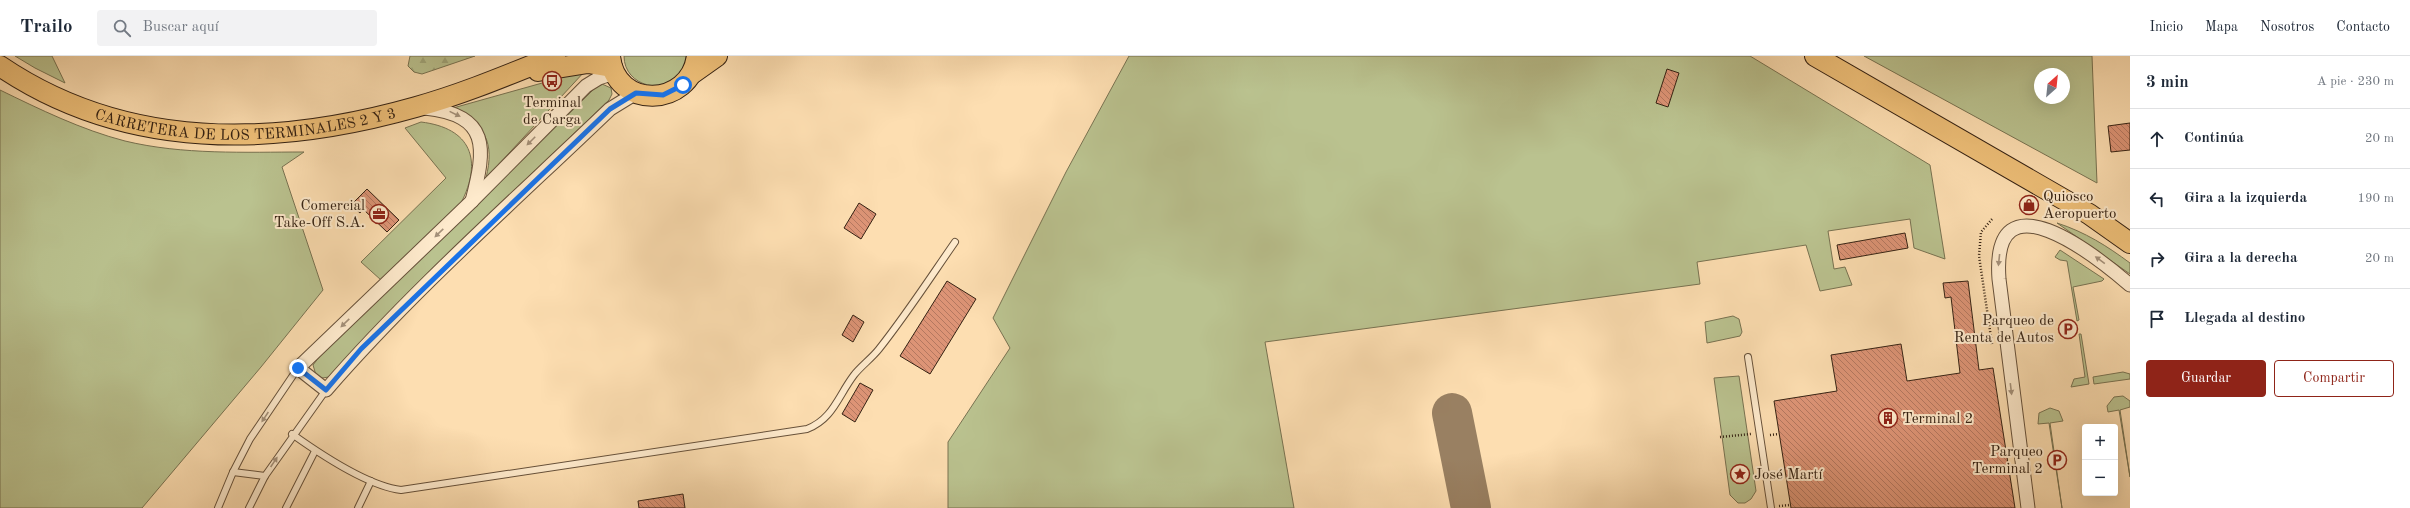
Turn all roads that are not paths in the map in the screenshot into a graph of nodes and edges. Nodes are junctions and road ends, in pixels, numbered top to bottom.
1 (555, 56) edge
2 (717, 56) edge
3 (1815, 56) edge
4 (695, 64) edge
5 (612, 65) edge
6 (0, 66) edge
7 (497, 78) junction
8 (636, 93) junction
9 (417, 107) junction
10 (472, 201) junction
11 (955, 242) dead end
12 (2130, 243) edge
13 (2130, 285) edge
14 (1748, 357) dead end
15 (298, 368) junction
16 (326, 390) junction
17 (292, 434) junction
18 (315, 450) junction
19 (233, 472) junction
20 (264, 476) junction
21 (371, 481) junction
22 (218, 508) edge
23 (248, 508) edge
24 (286, 508) edge
25 (358, 508) edge
26 (1771, 508) edge
27 (2028, 508) edge

1 - 7 main road, CARRETERA DE LOS TERMINALES 2 Y 3
2 - 4 main road
3 - 12 main road
4 - 8 main road
5 - 7 main road, CARRETERA DE LOS TERMINALES 2 Y 3
5 - 8 main road
5 -> 10 street
6 - 9 main road, CARRETERA DE LOS TERMINALES 2 Y 3
7 - 9 main road, CARRETERA DE LOS TERMINALES 2 Y 3
8 - 16 street
9 -> 10 street
10 -> 15 street
11 - 21 lane
13 -> 27 street
14 - 26 lane
15 - 16 street
15 -> 19 lane
16 - 17 lane
17 - 18 lane
20 -> 17 lane
18 - 21 lane
18 - 24 lane
19 - 20 lane
19 - 22 lane
20 - 23 lane
21 - 25 lane

